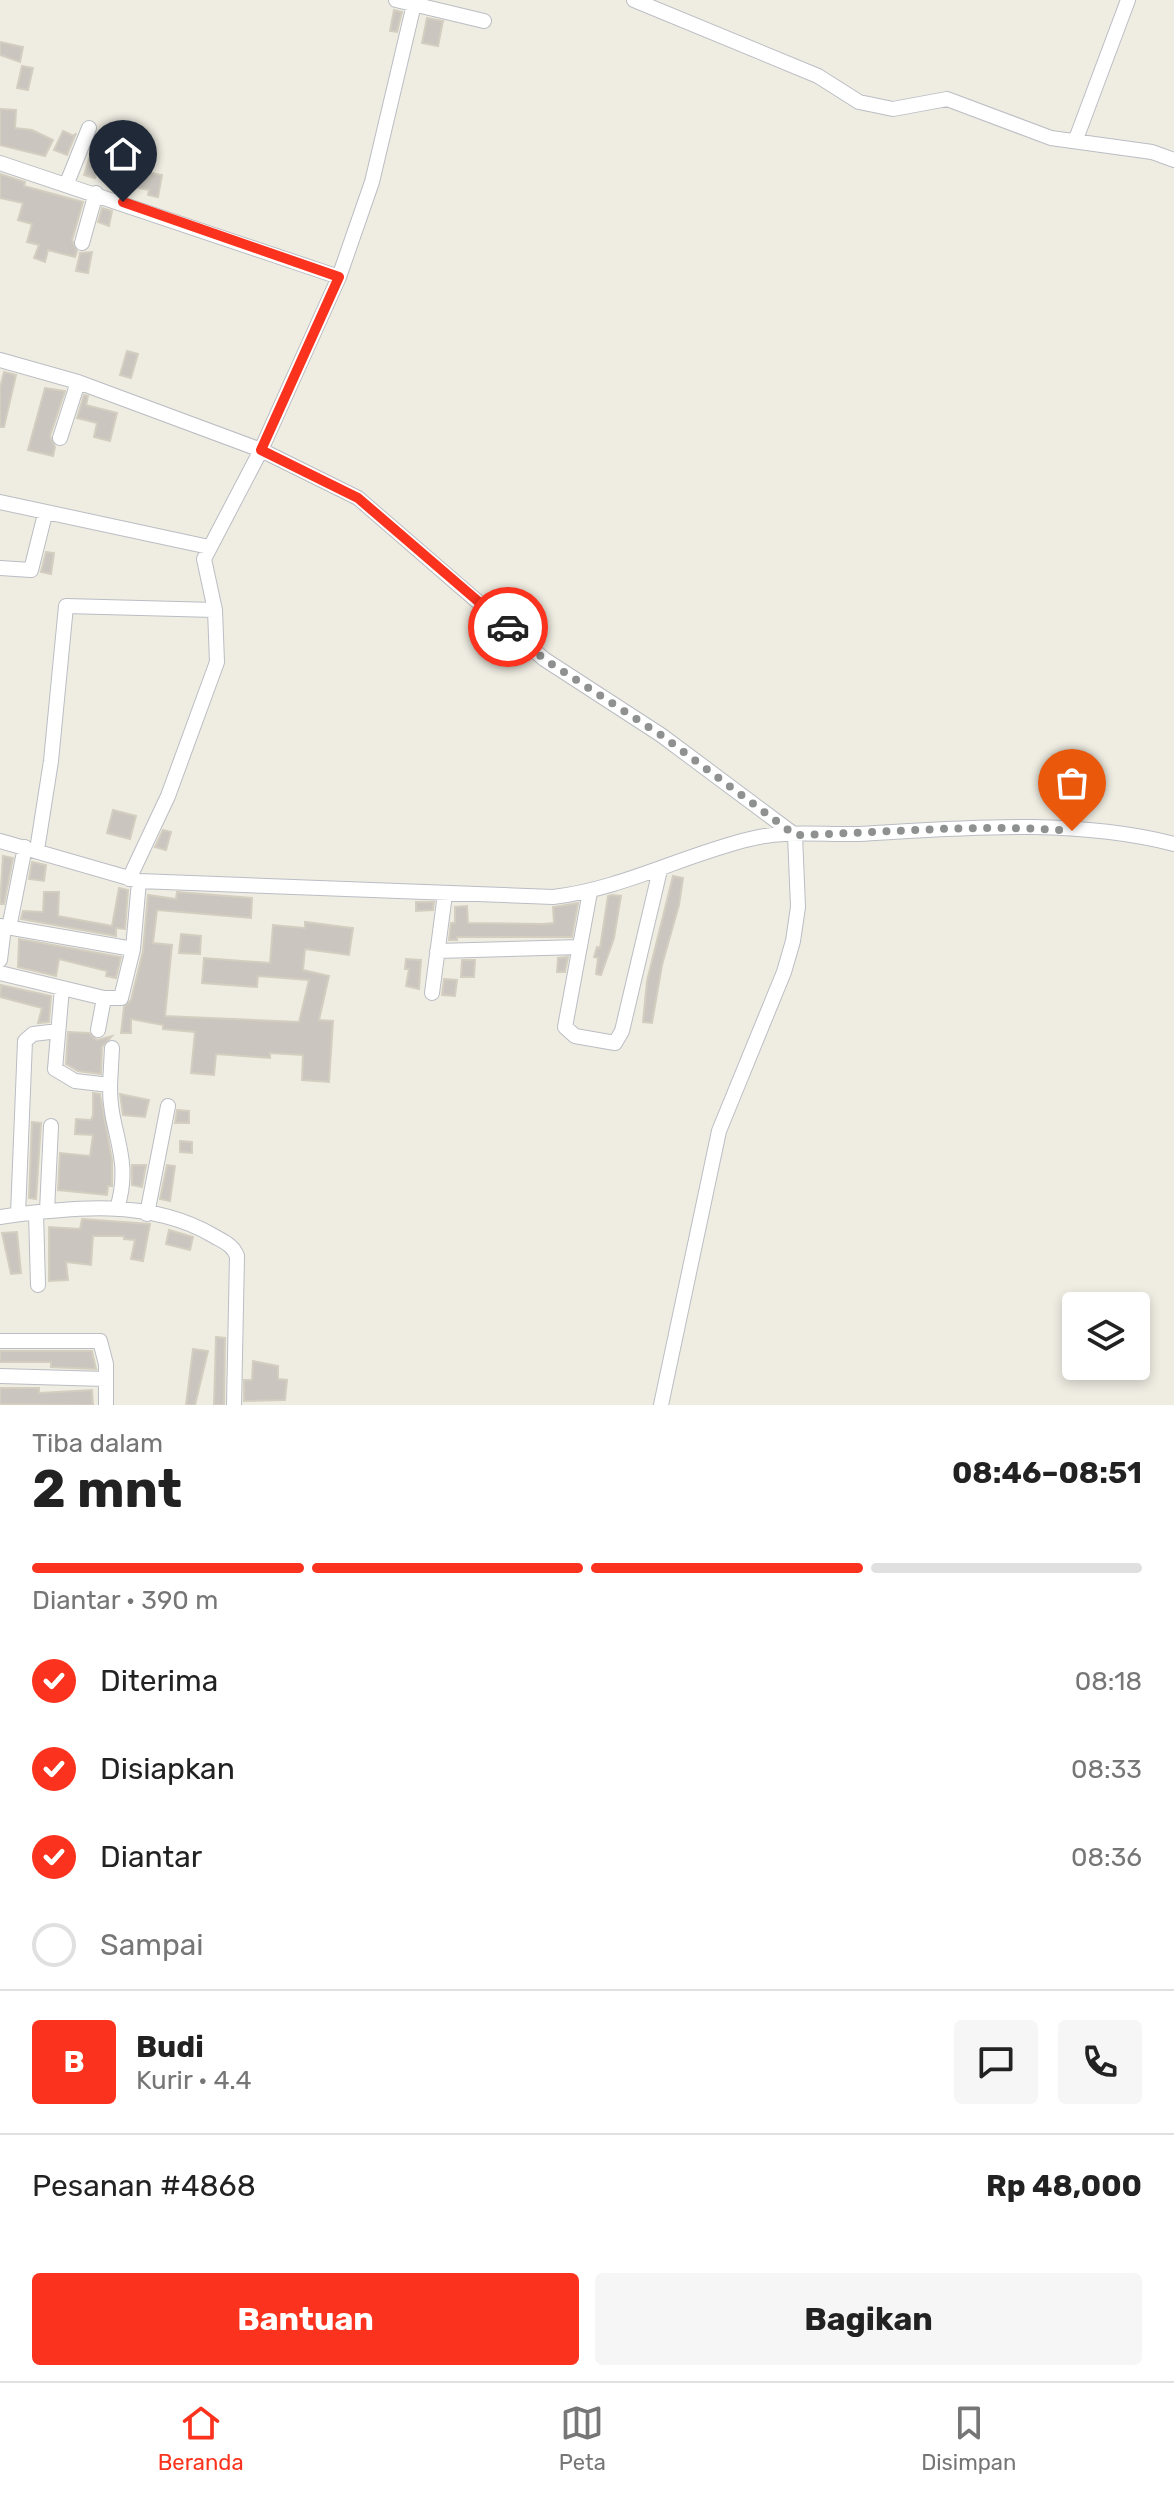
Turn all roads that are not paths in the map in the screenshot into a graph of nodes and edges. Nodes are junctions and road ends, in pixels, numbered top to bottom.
1 (396, 0) edge
2 (634, 0) edge
3 (1128, 0) edge
4 (414, 3) edge
5 (484, 21) dead end
6 (89, 128) dead end
7 (1076, 139) junction
8 (1174, 160) edge
9 (0, 163) edge
10 (67, 183) junction
11 (96, 193) junction
12 (82, 243) dead end
13 (339, 277) junction
14 (0, 360) edge
15 (78, 382) junction
16 (60, 438) dead end
17 (261, 450) junction
18 (0, 502) edge
19 (45, 514) junction
20 (209, 547) junction
21 (0, 568) edge
22 (215, 610) junction
23 (795, 835) junction
24 (0, 841) edge
25 (1174, 844) edge
26 (31, 849) junction
27 (660, 870) junction
28 (134, 880) junction
29 (590, 892) junction
30 (445, 894) junction
31 (5, 927) edge
32 (580, 947) junction
33 (133, 949) junction
34 (437, 951) junction
35 (0, 960) edge
36 (0, 973) edge
37 (62, 988) junction
38 (432, 993) dead end
39 (104, 998) junction
40 (98, 1030) dead end
41 (58, 1031) junction
42 (112, 1048) dead end
43 (110, 1085) junction
44 (168, 1106) dead end
45 (51, 1126) dead end
46 (117, 1209) junction
47 (42, 1212) junction
48 (18, 1214) junction
49 (147, 1214) junction
50 (0, 1217) edge
51 (38, 1285) dead end
52 (0, 1341) edge
53 (0, 1376) edge
54 (106, 1379) junction
55 (106, 1405) edge
56 (234, 1405) edge
57 (661, 1405) edge

1 - 4 street
2 - 7 street
3 - 7 street
4 - 5 street
4 - 13 street
6 - 10 street
7 - 8 street
9 - 10 street
10 - 11 street
11 - 12 street
11 - 13 street
13 - 17 street
14 - 15 street
15 - 16 street
15 - 17 street
17 - 20 street
17 - 23 street
18 - 19 street
19 - 20 street
19 - 21 street
20 - 22 street
22 - 26 street
22 - 28 street
23 - 25 street
23 - 27 street
23 - 57 street
24 - 26 street
26 - 28 street
26 - 31 street
27 - 29 street
27 - 32 street
28 - 30 street
28 - 33 street
29 - 30 street
29 - 32 street
30 - 34 street
31 - 33 street
31 - 35 street
32 - 34 street
33 - 39 street
34 - 38 street
36 - 37 street
37 - 39 street
37 - 41 street
39 - 40 street
41 - 43 street
41 - 48 street
42 - 43 street
43 - 46 street
44 - 49 street
45 - 47 street
46 - 47 street
46 - 49 street
47 - 48 street
47 - 51 street
48 - 50 street
49 - 56 street
52 - 54 street
53 - 54 street
54 - 55 street

